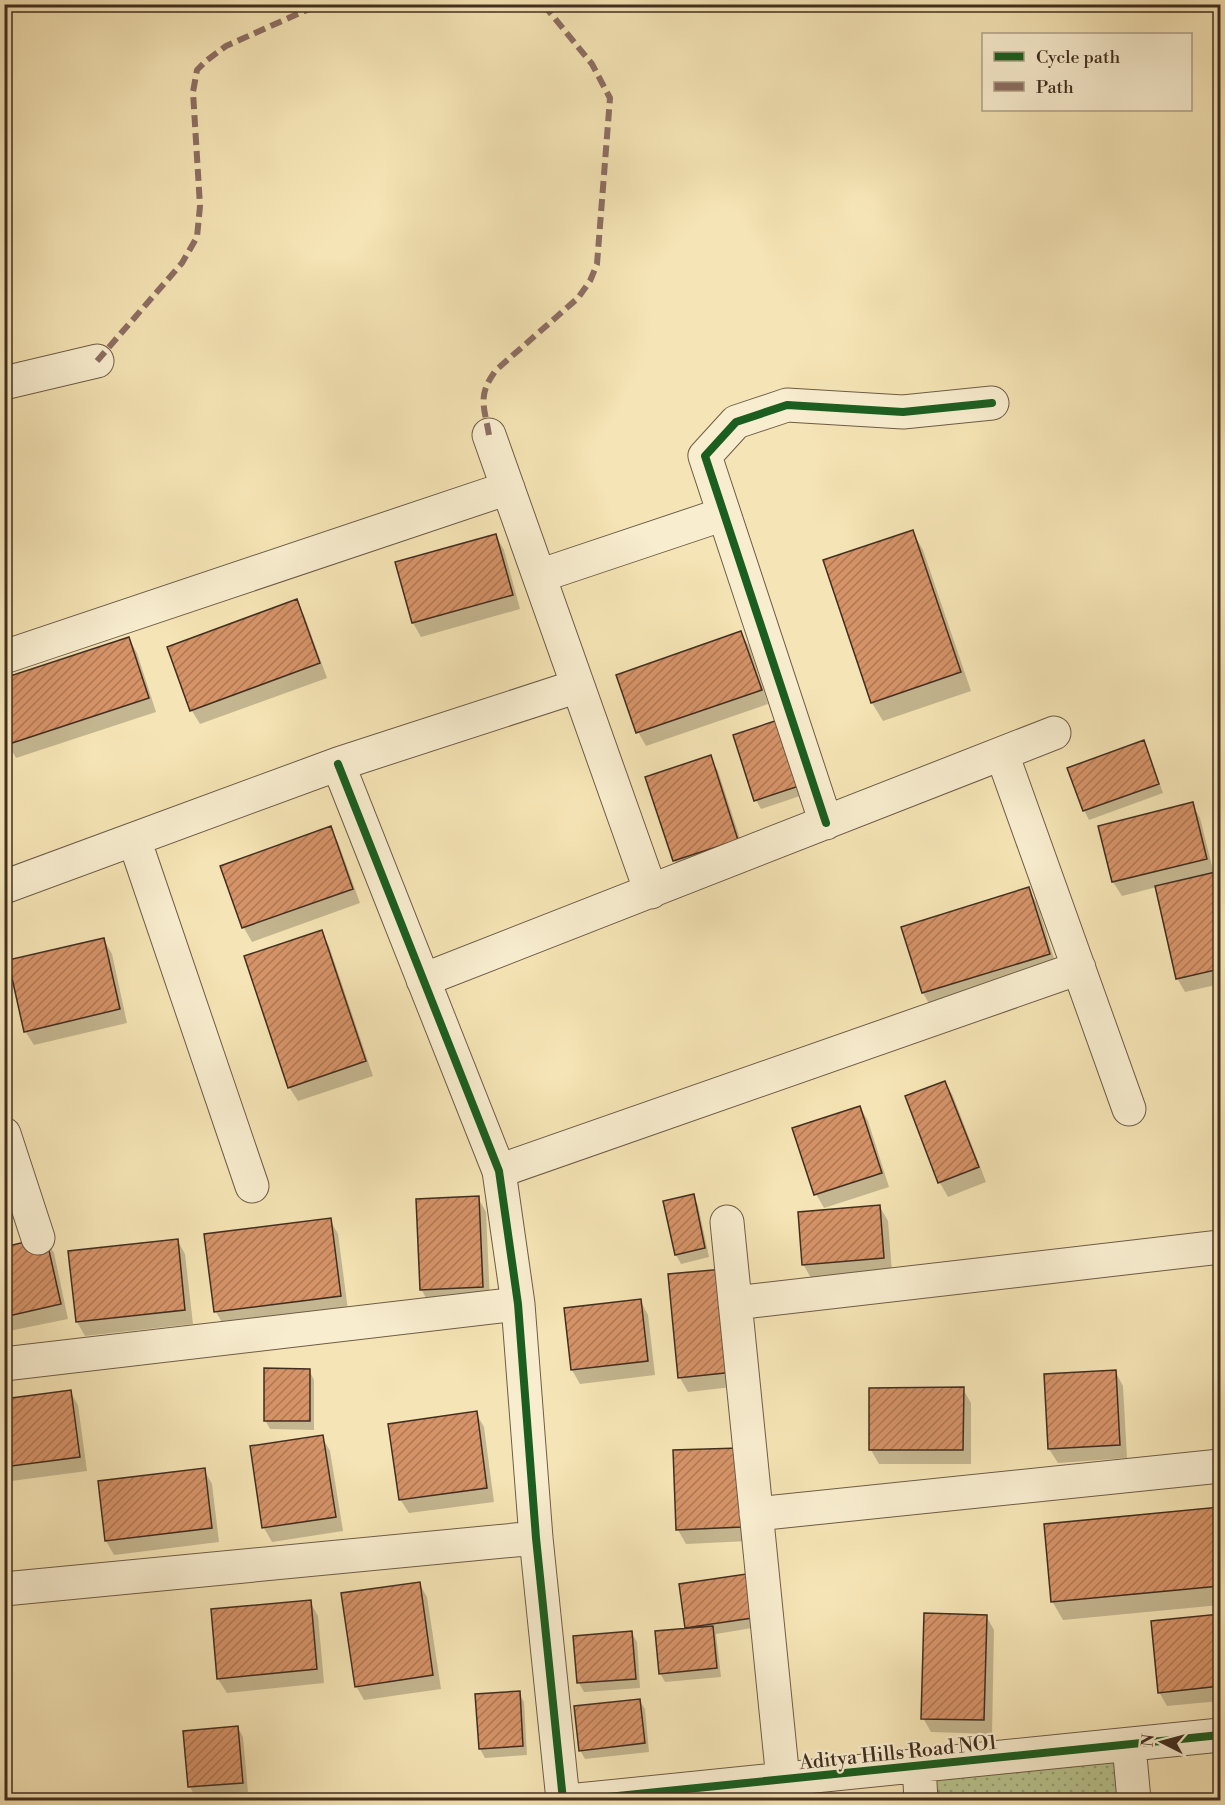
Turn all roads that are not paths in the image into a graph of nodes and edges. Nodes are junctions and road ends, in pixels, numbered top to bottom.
1 (97, 361) dead end
2 (4, 383) edge
3 (992, 403) dead end
4 (489, 435) dead end
5 (508, 488) junction
6 (724, 514) junction
7 (539, 576) junction
8 (4, 657) edge
9 (578, 686) junction
10 (1054, 734) dead end
11 (1002, 754) junction
12 (338, 764) junction
13 (826, 823) junction
14 (134, 839) junction
15 (4, 887) edge
16 (651, 892) junction
17 (1078, 968) junction
18 (423, 980) junction
19 (1129, 1109) dead end
20 (4, 1134) edge
21 (499, 1171) junction
22 (252, 1186) dead end
23 (727, 1222) dead end
24 (38, 1238) dead end
25 (1221, 1247) edge
26 (735, 1303) junction
27 (518, 1304) junction
28 (4, 1364) edge
29 (1221, 1467) edge
30 (756, 1514) junction
31 (536, 1538) junction
32 (4, 1589) edge
33 (1221, 1735) edge
34 (1129, 1745) junction
35 (919, 1766) junction
36 (783, 1780) junction
37 (563, 1800) edge
38 (578, 1800) edge
39 (921, 1800) edge
40 (1134, 1800) edge

1 - 2 street
3 - 6 street
4 - 5 street
5 - 7 street
5 - 8 street
6 - 7 street
6 - 13 street
7 - 9 street
9 - 12 street
9 - 16 street
10 - 11 street
11 - 13 street
11 - 17 street
12 - 14 street
12 - 18 street
13 - 16 street
14 - 15 street
14 - 22 street
16 - 18 street
17 - 19 street
17 - 21 street
18 - 21 street
20 - 24 street
21 - 27 street
23 - 26 street
25 - 26 street
26 - 30 street
27 - 28 street
27 - 31 street
29 - 30 street
30 - 36 street
31 - 32 street
31 - 37 street
33 - 34 street, Aditya Hills Road NO1
34 - 35 street, Aditya Hills Road NO1
34 - 40 street
35 - 36 street, Aditya Hills Road NO1
35 - 39 street
36 - 38 street, Aditya Hills Road NO1

